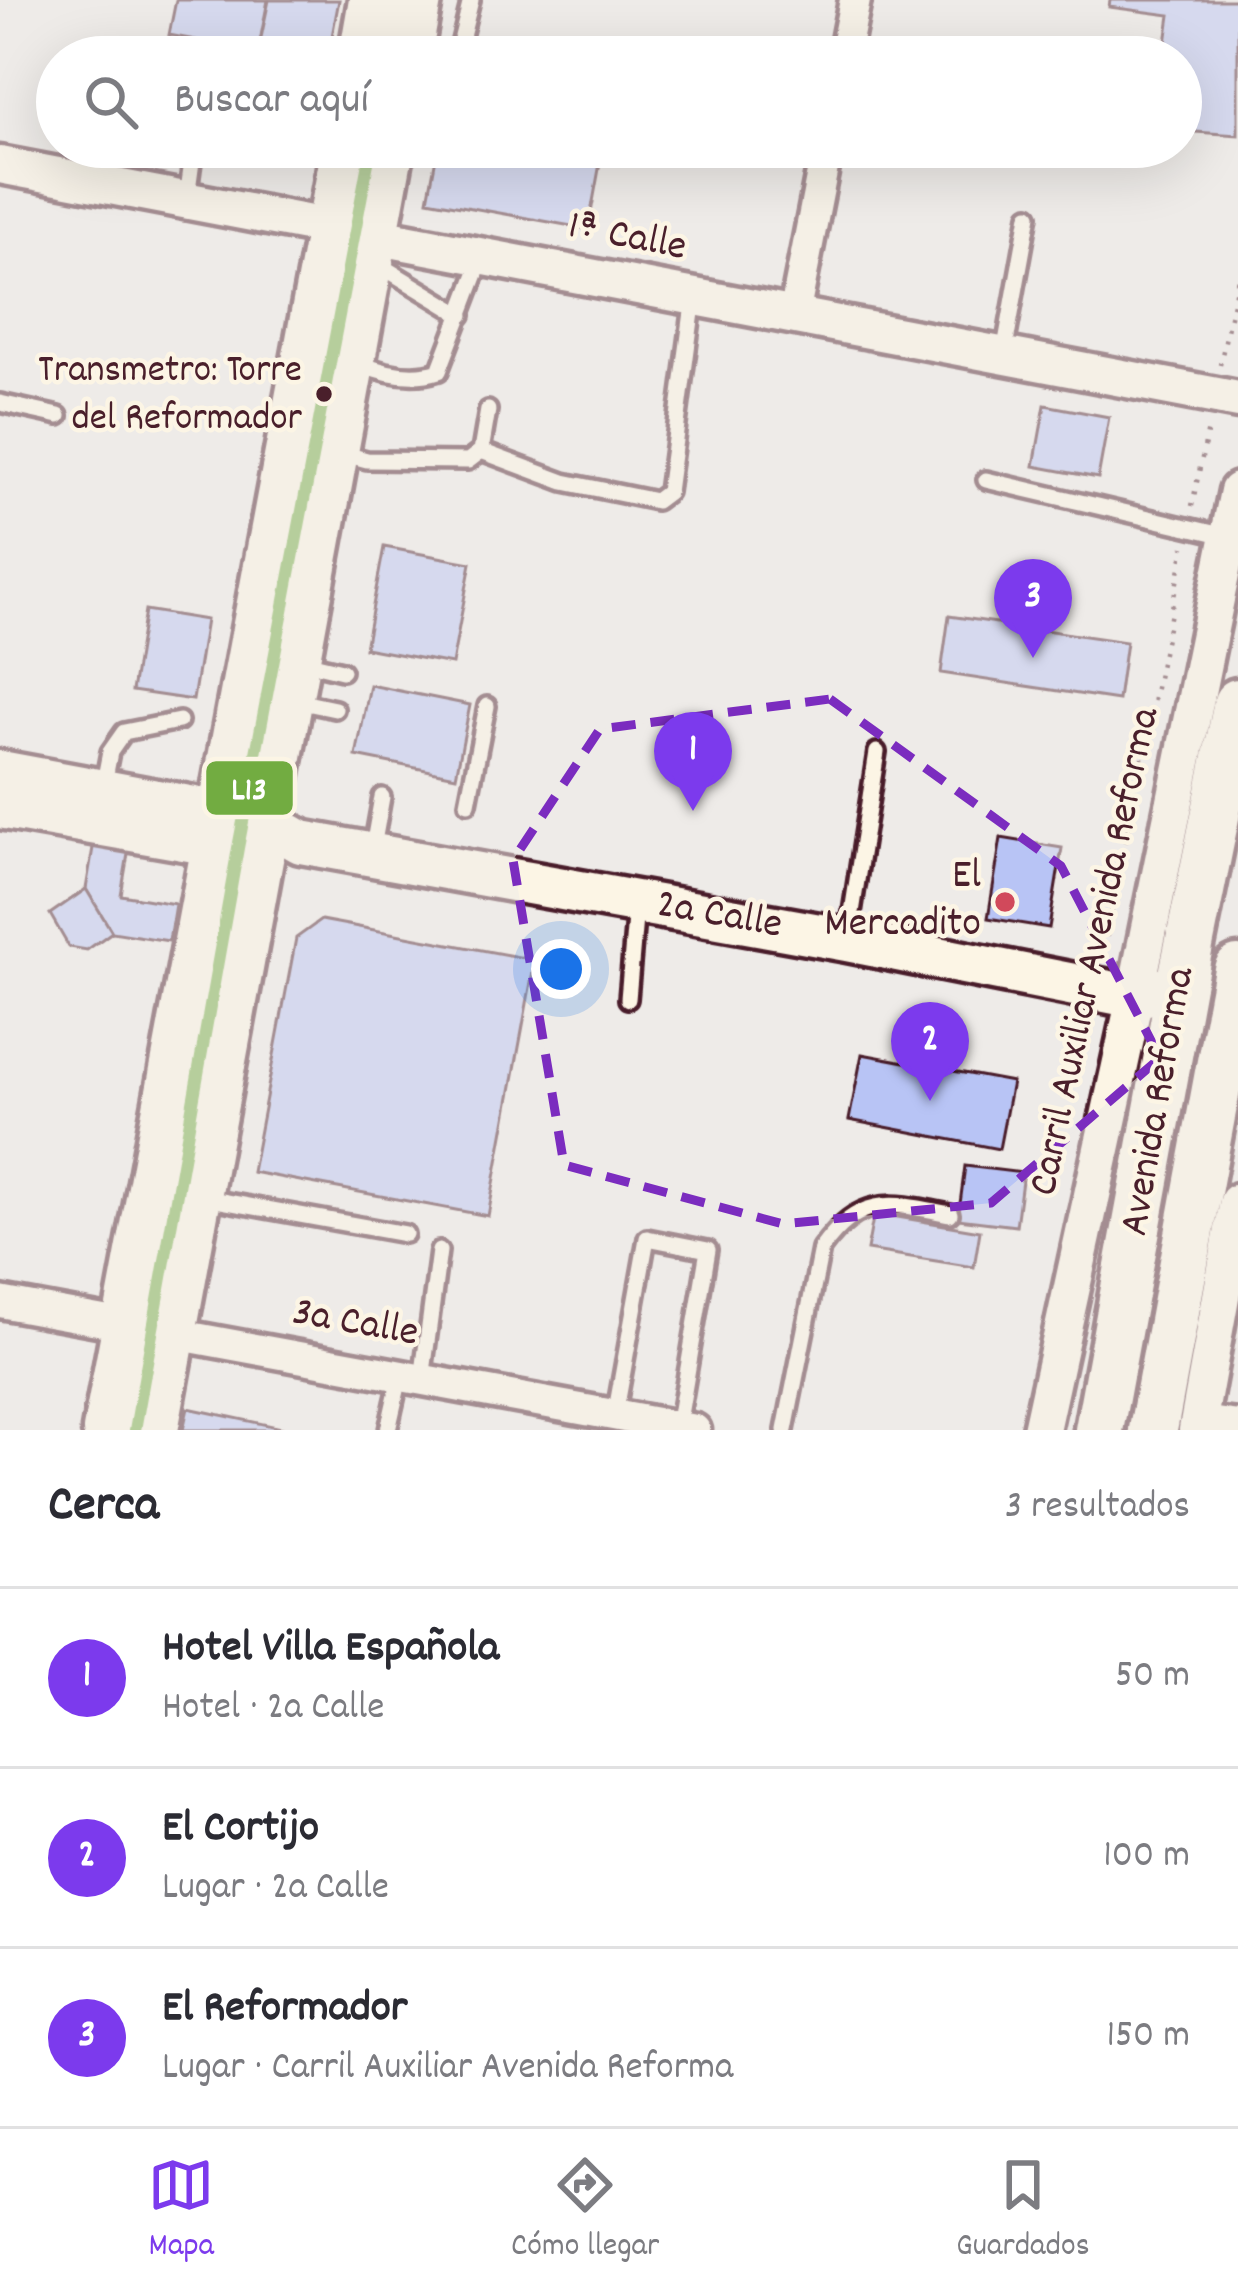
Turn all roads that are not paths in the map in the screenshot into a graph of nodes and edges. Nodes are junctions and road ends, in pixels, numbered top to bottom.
1 (373, 0) edge
2 (417, 0) edge
3 (471, 0) edge
4 (855, 0) edge
5 (385, 36) edge
6 (401, 36) edge
7 (461, 36) edge
8 (848, 36) edge
9 (0, 164) edge
10 (191, 168) edge
11 (348, 168) edge
12 (368, 168) edge
13 (383, 168) edge
14 (822, 168) edge
15 (187, 201) junction
16 (1029, 215) dead end
17 (357, 240) junction
18 (482, 257) junction
19 (694, 297) junction
20 (462, 315) junction
21 (794, 316) junction
22 (1004, 356) junction
23 (351, 359) junction
24 (1226, 398) edge
25 (0, 403) edge
26 (488, 410) dead end
27 (59, 416) dead end
28 (334, 451) junction
29 (482, 451) junction
30 (986, 480) dead end
31 (1238, 491) edge
32 (1229, 537) junction
33 (1238, 704) edge
34 (487, 706) dead end
35 (178, 721) dead end
36 (877, 752) dead end
37 (0, 772) edge
38 (103, 791) junction
39 (382, 796) dead end
40 (468, 803) dead end
41 (0, 807) edge
42 (249, 834) junction
43 (372, 855) junction
44 (637, 903) junction
45 (848, 940) junction
46 (628, 999) dead end
47 (1147, 1000) junction
48 (1235, 1005) edge
49 (196, 1196) junction
50 (1238, 1202) edge
51 (950, 1214) dead end
52 (405, 1234) dead end
53 (440, 1252) dead end
54 (0, 1302) edge
55 (151, 1330) junction
56 (411, 1378) junction
57 (552, 1418) edge
58 (634, 1422) edge
59 (1238, 1426) edge
60 (1183, 1427) edge
61 (686, 1429) edge
62 (107, 1430) edge
63 (135, 1430) edge
64 (154, 1430) edge
65 (388, 1430) edge
66 (785, 1430) edge
67 (1041, 1430) edge
68 (1099, 1430) edge

1 - 5 main road
2 - 6 main road
3 - 7 lane
4 - 8 street
9 - 15 street, 1ª Calle
10 - 15 lane
11 - 17 main road
12 - 17 lane
13 - 17 main road
14 - 21 street
15 - 17 street, 1ª Calle
16 - 22 lane
17 - 18 street, 1ª Calle
17 - 20 lane
17 - 23 main road
17 - 42 main road
18 - 19 street, 1ª Calle
18 - 20 lane
19 - 21 street, 1ª Calle
19 - 29 lane
20 - 23 lane
21 - 22 street, 1ª Calle
22 - 24 street, 1ª Calle
23 - 28 main road
25 - 27 lane
26 - 29 lane
28 - 29 lane
28 - 42 main road
30 - 32 lane
31 - 32 street, Carril Auxiliar Avenida Reforma
32 - 47 street, Carril Auxiliar Avenida Reforma
33 - 47 main road, Avenida Reforma
34 - 40 lane
35 - 38 lane
36 - 45 lane
37 - 38 main road, 2a Calle
38 - 42 main road, 2a Calle
39 - 43 lane
41 - 42 main road, 2a Calle
42 - 43 main road, 2a Calle
42 - 49 main road
42 - 55 main road
43 - 44 main road, 2a Calle
44 - 45 main road, 2a Calle
44 - 46 lane
45 - 47 main road, 2a Calle
47 - 48 main road, 2a Calle
47 - 67 street, Carril Auxiliar Avenida Reforma
47 - 68 main road, Avenida Reforma
48 - 60 main road, Avenida Reforma
49 - 52 lane
49 - 55 main road
50 - 60 street
51 - 66 lane
53 - 56 lane
54 - 55 street, 3a Calle
55 - 56 street, 3a Calle
55 - 62 main road
55 - 63 lane
55 - 64 main road
56 - 57 street, 3a Calle
56 - 65 lane
57 - 58 street, 3a Calle
58 - 61 street, 3a Calle
58 - 61 lane
59 - 60 street

